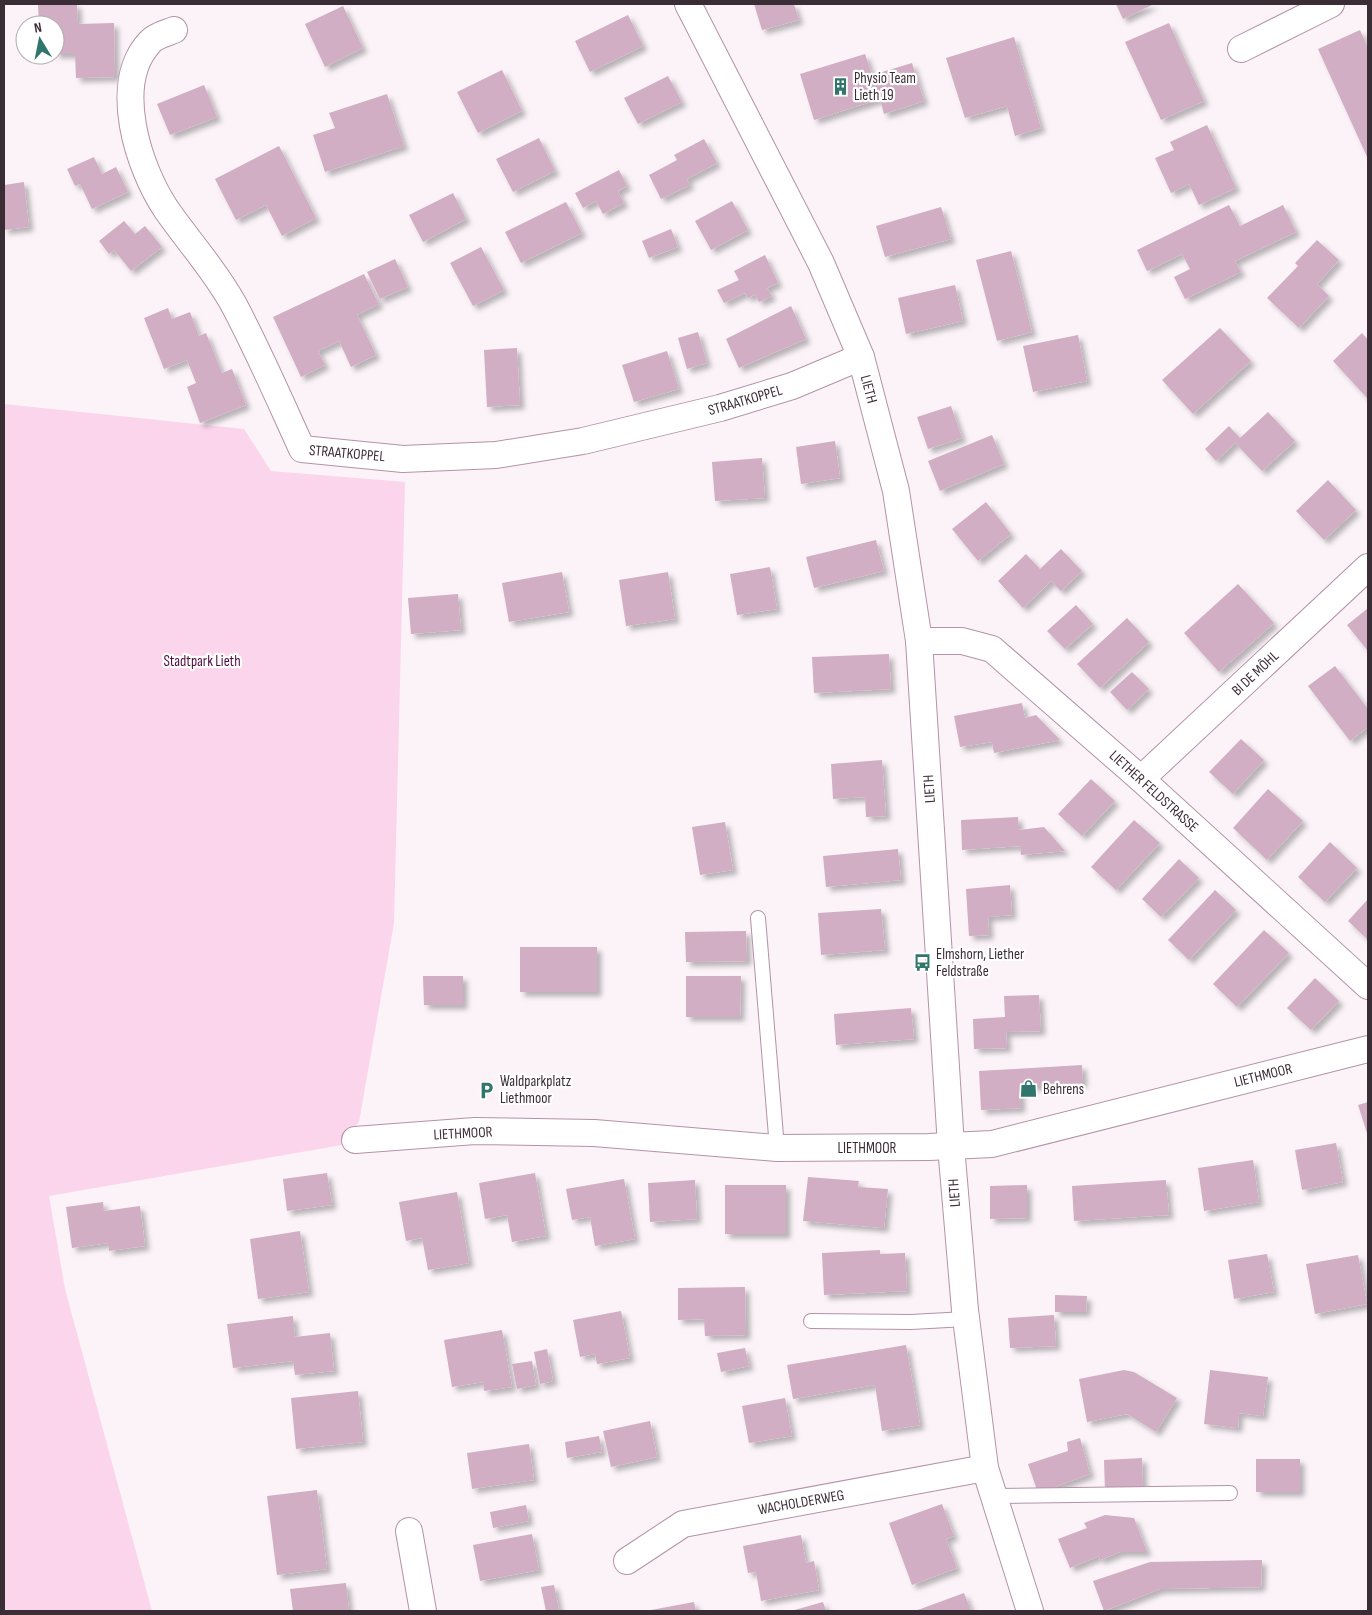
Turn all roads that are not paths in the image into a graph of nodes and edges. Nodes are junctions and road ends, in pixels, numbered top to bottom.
1 (688, 4) edge
2 (1331, 4) edge
3 (174, 30) dead end
4 (1241, 49) dead end
5 (861, 357) junction
6 (1368, 567) edge
7 (919, 640) junction
8 (1141, 779) junction
9 (758, 918) dead end
10 (1368, 986) edge
11 (1368, 1049) edge
12 (354, 1140) dead end
13 (951, 1146) junction
14 (778, 1148) junction
15 (966, 1319) junction
16 (811, 1321) dead end
17 (986, 1468) junction
18 (1230, 1492) dead end
19 (993, 1496) junction
20 (408, 1531) dead end
21 (627, 1561) dead end
22 (423, 1611) edge
23 (1030, 1611) edge

1 - 5 street, LIETH
2 - 4 street
3 - 5 street, STRAATKOPPEL
5 - 7 street, LIETH
6 - 8 street, BI DE MÖHL
7 - 8 street, LIETHER FELDSTRASSE
7 - 13 street, LIETH
8 - 10 street, LIETHER FELDSTRASSE
9 - 14 lane
11 - 13 street, LIETHMOOR
12 - 14 street, LIETHMOOR
13 - 14 street, LIETHMOOR
13 - 15 street, LIETH
15 - 16 lane
15 - 17 street, LIETH
17 - 19 street, LIETH
17 - 21 street, WACHOLDERWEG
18 - 19 lane
19 - 23 street, LIETH
20 - 22 street

